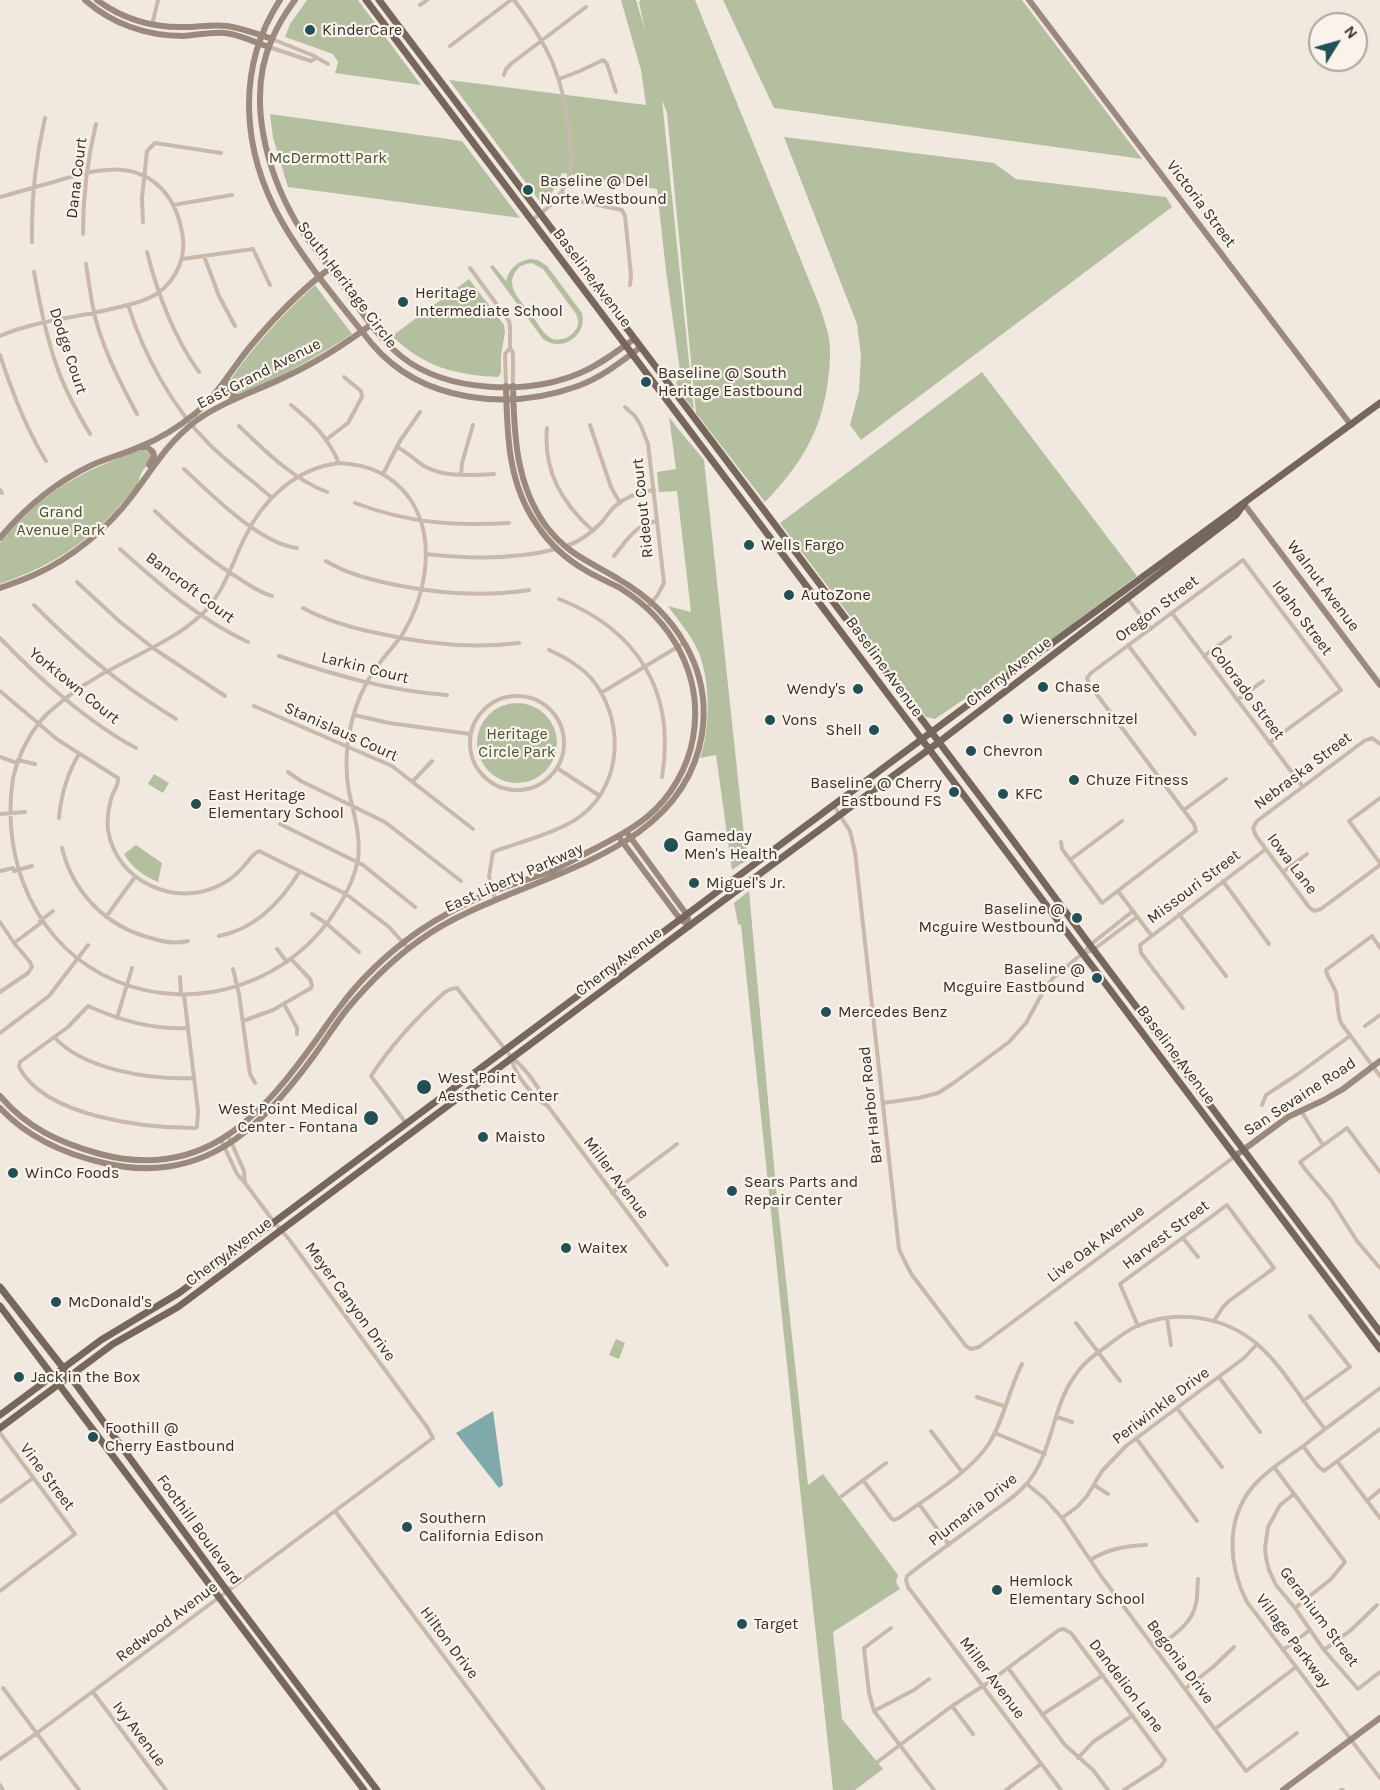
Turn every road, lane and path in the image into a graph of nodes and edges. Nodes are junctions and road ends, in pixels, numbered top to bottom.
1 (85, 0) edge
2 (97, 0) edge
3 (158, 0) edge
4 (280, 0) edge
5 (295, 0) edge
6 (366, 0) edge
7 (380, 0) edge
8 (427, 0) edge
9 (513, 0) edge
10 (1029, 0) edge
11 (420, 5) dead end
12 (586, 7) dead end
13 (152, 25) junction
14 (261, 36) junction
15 (272, 39) junction
16 (542, 40) junction
17 (258, 43) junction
18 (450, 46) dead end
19 (269, 47) junction
20 (316, 58) junction
21 (328, 64) dead end
22 (504, 75) dead end
23 (559, 79) junction
24 (616, 92) dead end
25 (45, 118) dead end
26 (96, 124) dead end
27 (221, 153) dead end
28 (86, 173) junction
29 (144, 176) junction
30 (32, 188) junction
31 (561, 194) junction
32 (232, 195) dead end
33 (0, 197) edge
34 (173, 205) junction
35 (540, 214) junction
36 (532, 220) junction
37 (143, 222) dead end
38 (83, 234) dead end
39 (32, 242) dead end
40 (147, 252) dead end
41 (204, 256) junction
42 (182, 259) junction
43 (86, 264) dead end
44 (330, 268) junction
45 (470, 268) dead end
46 (34, 272) dead end
47 (320, 276) junction
48 (270, 285) dead end
49 (630, 285) dead end
50 (158, 293) junction
51 (128, 305) junction
52 (94, 314) junction
53 (44, 322) junction
54 (372, 324) junction
55 (235, 326) dead end
56 (362, 332) junction
57 (0, 336) edge
58 (634, 339) junction
59 (626, 345) junction
60 (640, 348) junction
61 (632, 354) junction
62 (0, 355) edge
63 (236, 365) junction
64 (199, 372) dead end
65 (344, 376) dead end
66 (509, 386) junction
67 (239, 397) junction
68 (510, 398) junction
69 (1380, 403) edge
70 (291, 405) dead end
71 (625, 407) dead end
72 (420, 412) dead end
73 (137, 414) dead end
74 (189, 422) junction
75 (473, 425) dead end
76 (590, 425) dead end
77 (1351, 425) junction
78 (238, 426) dead end
79 (547, 428) dead end
80 (90, 434) dead end
81 (327, 439) junction
82 (139, 447) junction
83 (397, 447) junction
84 (46, 461) dead end
85 (339, 463) junction
86 (184, 469) dead end
87 (384, 474) junction
88 (494, 474) dead end
89 (461, 475) junction
90 (297, 476) junction
91 (145, 477) junction
92 (654, 490) junction
93 (327, 492) dead end
94 (272, 498) junction
95 (355, 503) dead end
96 (620, 503) junction
97 (1244, 504) junction
98 (154, 511) dead end
99 (657, 520) junction
100 (420, 521) junction
101 (509, 523) dead end
102 (250, 526) junction
103 (593, 531) junction
104 (0, 538) edge
105 (565, 547) junction
106 (297, 548) dead end
107 (557, 548) junction
108 (120, 549) dead end
109 (426, 554) junction
110 (614, 556) dead end
111 (1243, 560) joint
112 (326, 561) dead end
113 (230, 573) junction
114 (77, 582) dead end
115 (0, 588) edge
116 (421, 590) junction
117 (529, 590) dead end
118 (272, 596) dead end
119 (1128, 598) junction
120 (559, 599) dead end
121 (652, 602) junction
122 (34, 605) dead end
123 (303, 608) dead end
124 (647, 608) junction
125 (1172, 613) junction
126 (201, 615) junction
127 (1151, 629) junction
128 (1230, 637) dead end
129 (0, 638) edge
130 (400, 638) junction
131 (249, 642) dead end
132 (519, 643) dead end
133 (682, 644) junction
134 (1128, 645) junction
135 (153, 648) junction
136 (549, 650) dead end
137 (279, 656) dead end
138 (1204, 656) junction
139 (645, 666) junction
140 (106, 671) junction
141 (1263, 681) dead end
142 (367, 683) junction
143 (1380, 685) edge
144 (0, 691) edge
145 (601, 693) junction
146 (447, 695) dead end
147 (225, 696) dead end
148 (66, 699) junction
149 (1237, 700) junction
150 (254, 706) dead end
151 (354, 715) junction
152 (176, 719) dead end
153 (38, 724) junction
154 (931, 732) junction
155 (470, 734) junction
156 (1195, 734) dead end
157 (921, 740) junction
158 (939, 742) junction
159 (1269, 743) junction
160 (1380, 744) edge
161 (347, 746) junction
162 (136, 748) dead end
163 (928, 750) junction
164 (79, 754) junction
165 (0, 757) edge
166 (18, 761) junction
167 (432, 761) dead end
168 (35, 765) dead end
169 (557, 768) junction
170 (288, 772) dead end
171 (662, 777) dead end
172 (1226, 778) dead end
173 (413, 781) junction
174 (1303, 787) junction
175 (600, 796) junction
176 (1380, 798) edge
177 (352, 806) junction
178 (833, 806) junction
179 (1184, 810) junction
180 (25, 812) dead end
181 (8, 813) junction
182 (0, 814) edge
183 (839, 814) junction
184 (59, 818) dead end
185 (1122, 821) dead end
186 (280, 824) dead end
187 (1253, 828) joint
188 (473, 829) dead end
189 (626, 831) junction
190 (630, 838) junction
191 (621, 839) junction
192 (1061, 842) dead end
193 (62, 848) dead end
194 (1266, 849) junction
195 (1307, 854) dead end
196 (1070, 860) junction
197 (357, 862) junction
198 (1380, 864) edge
199 (32, 866) dead end
200 (0, 870) edge
201 (14, 870) junction
202 (300, 871) junction
203 (1283, 872) junction
204 (135, 877) junction
205 (461, 881) dead end
206 (1223, 881) junction
207 (1118, 891) junction
208 (346, 894) junction
209 (493, 896) junction
210 (415, 907) dead end
211 (53, 911) dead end
212 (1133, 911) junction
213 (312, 914) dead end
214 (1179, 914) junction
215 (106, 917) junction
216 (683, 917) junction
217 (1137, 917) junction
218 (0, 922) edge
219 (40, 922) junction
220 (327, 924) junction
221 (690, 926) junction
222 (1151, 935) junction
223 (219, 936) dead end
224 (188, 941) dead end
225 (14, 943) junction
226 (1269, 944) dead end
227 (88, 945) dead end
228 (406, 945) junction
229 (1092, 947) junction
230 (1380, 948) edge
231 (277, 949) dead end
232 (359, 952) dead end
233 (1083, 953) junction
234 (77, 959) junction
235 (289, 961) junction
236 (132, 968) dead end
237 (233, 969) dead end
238 (1226, 976) dead end
239 (180, 977) dead end
240 (127, 986) junction
241 (238, 987) junction
242 (0, 992) edge
243 (182, 995) junction
244 (284, 1004) junction
245 (1183, 1008) dead end
246 (1380, 1015) edge
247 (117, 1017) junction
248 (243, 1021) junction
249 (1365, 1026) dead end
250 (188, 1028) junction
251 (0, 1033) edge
252 (297, 1034) dead end
253 (1350, 1036) junction
254 (54, 1037) junction
255 (506, 1050) junction
256 (512, 1058) junction
257 (1380, 1061) edge
258 (1373, 1066) junction
259 (1380, 1076) edge
260 (194, 1078) junction
261 (255, 1083) dead end
262 (0, 1096) edge
263 (883, 1103) junction
264 (1262, 1105) dead end
265 (0, 1108) edge
266 (1301, 1110) junction
267 (406, 1124) junction
268 (228, 1135) junction
269 (221, 1140) junction
270 (231, 1143) junction
271 (677, 1144) dead end
272 (1323, 1145) junction
273 (224, 1147) junction
274 (1244, 1150) junction
275 (1235, 1156) junction
276 (1380, 1172) edge
277 (245, 1182) junction
278 (612, 1193) junction
279 (274, 1222) junction
280 (281, 1230) junction
281 (1183, 1238) junction
282 (1198, 1257) dead end
283 (667, 1265) dead end
284 (1380, 1268) edge
285 (0, 1287) edge
286 (0, 1306) edge
287 (1310, 1316) dead end
288 (1167, 1318) junction
289 (1214, 1321) junction
290 (1076, 1323) dead end
291 (1138, 1326) junction
292 (1380, 1332) edge
293 (1257, 1344) junction
294 (1171, 1345) dead end
295 (971, 1349) joint
296 (1380, 1349) edge
297 (1098, 1352) junction
298 (1022, 1364) dead end
299 (63, 1368) junction
300 (53, 1375) junction
301 (70, 1377) junction
302 (1219, 1377) junction
303 (1120, 1381) dead end
304 (59, 1383) junction
305 (1380, 1388) edge
306 (977, 1397) dead end
307 (1304, 1401) junction
308 (1004, 1406) junction
309 (1177, 1408) junction
310 (0, 1415) edge
311 (1057, 1417) junction
312 (1072, 1422) dead end
313 (0, 1428) edge
314 (1380, 1429) edge
315 (1325, 1430) junction
316 (931, 1431) dead end
317 (1260, 1432) dead end
318 (0, 1434) edge
319 (994, 1434) junction
320 (433, 1438) joint
321 (1136, 1438) junction
322 (1303, 1446) junction
323 (1044, 1454) junction
324 (1337, 1461) junction
325 (886, 1463) dead end
326 (1222, 1467) dead end
327 (1274, 1467) junction
328 (962, 1472) junction
329 (33, 1478) junction
330 (863, 1480) junction
331 (1027, 1483) junction
332 (1094, 1485) junction
333 (1380, 1490) edge
334 (1108, 1494) dead end
335 (1294, 1494) junction
336 (842, 1496) dead end
337 (1367, 1501) junction
338 (0, 1502) edge
339 (919, 1504) junction
340 (334, 1511) junction
341 (1062, 1518) junction
342 (1380, 1518) edge
343 (1197, 1521) dead end
344 (950, 1545) junction
345 (1146, 1545) dead end
346 (1090, 1560) junction
347 (1198, 1579) dead end
348 (906, 1580) joint
349 (228, 1591) junction
350 (0, 1592) edge
351 (220, 1597) junction
352 (1135, 1597) dead end
353 (1123, 1605) junction
354 (1377, 1605) dead end
355 (1295, 1608) junction
356 (891, 1628) dead end
357 (1310, 1630) junction
358 (1234, 1647) dead end
359 (1155, 1649) junction
360 (1283, 1650) junction
361 (1324, 1650) junction
362 (1296, 1667) junction
363 (1008, 1668) junction
364 (1380, 1672) edge
365 (1103, 1675) junction
366 (929, 1679) dead end
367 (982, 1686) junction
368 (3, 1688) dead end
369 (1185, 1689) junction
370 (93, 1692) junction
371 (952, 1706) junction
372 (874, 1711) junction
373 (1042, 1715) junction
374 (1133, 1715) junction
375 (1380, 1719) edge
376 (1215, 1729) junction
377 (1296, 1733) dead end
378 (37, 1734) junction
379 (973, 1734) dead end
380 (1352, 1740) junction
381 (899, 1746) junction
382 (1078, 1758) junction
383 (0, 1759) edge
384 (876, 1763) dead end
385 (1041, 1764) junction
386 (1380, 1778) edge
387 (0, 1785) edge
388 (3, 1790) edge
389 (79, 1790) edge
390 (166, 1790) edge
391 (364, 1790) edge
392 (377, 1790) edge
393 (544, 1790) edge
394 (934, 1790) edge
395 (1006, 1790) edge
396 (1061, 1790) edge
397 (1108, 1790) edge
398 (1124, 1790) edge
399 (1284, 1790) edge

1 - 17 street
2 - 13 street
3 - 13 street
4 - 14 street, South Heritage Circle
5 - 15 street, South Heritage Circle
6 - 36 main road, Baseline Avenue
7 - 35 main road, Baseline Avenue
8 - 11 street
9 - 16 street
9 - 18 street
10 - 77 street, Victoria Street
12 - 16 street
13 - 14 street
14 - 15 street
14 - 17 street, South Heritage Circle
15 - 19 street, South Heritage Circle
15 - 20 street
16 - 22 street
16 - 23 street
17 - 19 street
17 - 47 street, South Heritage Circle
19 - 20 street
19 - 44 street, South Heritage Circle
20 - 21 street
23 - 24 street
23 - 31 street
25 - 30 street
26 - 28 street, Dana Court
27 - 29 street
28 - 29 street
28 - 30 street
28 - 38 street, Dana Court
29 - 34 street
29 - 37 street
30 - 33 street
30 - 39 street
31 - 35 street
31 - 49 street
32 - 34 street
34 - 42 street
35 - 36 street
35 - 58 main road, Baseline Avenue
36 - 59 main road, Baseline Avenue
40 - 50 street
41 - 42 street
41 - 48 street
41 - 55 street
42 - 50 street
43 - 52 street
44 - 47 street
44 - 54 street, South Heritage Circle
45 - 66 street
46 - 53 street, Dodge Court
47 - 56 street, South Heritage Circle
47 - 63 street
50 - 51 street
50 - 64 street
51 - 52 street
51 - 74 street
52 - 53 street
52 - 73 street
53 - 57 street
53 - 80 street, Dodge Court
54 - 56 street, East Grand Avenue
54 - 66 street, South Heritage Circle
56 - 67 street, East Grand Avenue
56 - 68 street, South Heritage Circle
58 - 59 street, South Heritage Circle
58 - 60 main road, Baseline Avenue
59 - 61 main road, Baseline Avenue
59 - 66 street, South Heritage Circle
60 - 61 street, South Heritage Circle
60 - 154 main road, Baseline Avenue
61 - 68 street, South Heritage Circle
61 - 157 main road, Baseline Avenue
62 - 84 street
63 - 67 street
63 - 74 street
65 - 81 street
66 - 68 street, East Liberty Parkway
67 - 74 street, East Grand Avenue
68 - 105 street, East Liberty Parkway
68 - 107 street, East Liberty Parkway
69 - 77 main road, Cherry Avenue
70 - 81 street
71 - 92 street, Rideout Court
72 - 83 street
74 - 82 street
74 - 91 street, East Grand Avenue
74 - 94 street
75 - 89 street
76 - 96 street
77 - 97 main road, Cherry Avenue
78 - 90 street
79 - 103 street
81 - 85 street
82 - 91 street
82 - 104 street
83 - 87 street
83 - 89 street
85 - 87 street
85 - 90 street
86 - 102 street
87 - 100 street
88 - 89 street
90 - 93 street
90 - 94 street
91 - 115 street, East Grand Avenue
92 - 96 street
92 - 99 street, Rideout Court
94 - 102 street
95 - 100 street
96 - 103 street
97 - 119 main road, Cherry Avenue
97 - 143 street, Walnut Avenue
97 - 154 main road, Cherry Avenue
98 - 113 street
99 - 110 street
99 - 121 street, Rideout Court
100 - 101 street
100 - 109 street
102 - 106 street
102 - 113 street
103 - 105 street
105 - 107 street
105 - 121 street, East Liberty Parkway
107 - 109 street
107 - 124 street, East Liberty Parkway
108 - 126 street, Bancroft Court
109 - 116 street
111 - 125 street, Oregon Street
111 - 159 street, Idaho Street
112 - 116 street
113 - 118 street
113 - 126 street
114 - 135 street
116 - 117 street
116 - 130 street
119 - 127 street
119 - 158 main road, Cherry Avenue
120 - 139 street
121 - 124 street, Rideout Court
121 - 133 street, East Liberty Parkway
122 - 140 street
123 - 130 street
124 - 133 street, East Liberty Parkway
125 - 127 street, Oregon Street
125 - 138 street, Colorado Street
126 - 131 street, Bancroft Court
126 - 135 street
127 - 134 street, Oregon Street
128 - 138 street
129 - 148 street, Yorktown Court
130 - 132 street
130 - 142 street
133 - 139 street
133 - 189 street, East Liberty Parkway
133 - 190 street, East Liberty Parkway
134 - 156 street
134 - 179 street, Oregon Street
135 - 140 street
135 - 147 street
136 - 145 street
137 - 142 street, Larkin Court
138 - 149 street, Colorado Street
139 - 145 street
139 - 171 street
140 - 148 street
140 - 152 street
141 - 149 street
142 - 146 street, Larkin Court
142 - 151 street
144 - 153 street
145 - 175 street
148 - 153 street
148 - 162 street, Yorktown Court
149 - 159 street, Colorado Street
150 - 161 street, Stanislaus Court
151 - 155 street
151 - 161 street
153 - 164 street
153 - 166 street
154 - 157 main road, Cherry Avenue
154 - 158 main road, Baseline Avenue
155 - 169 street
155 - 169 street
157 - 163 main road, Baseline Avenue
157 - 178 main road, Cherry Avenue
158 - 163 main road, Cherry Avenue
158 - 229 main road, Baseline Avenue
159 - 174 street, Colorado Street
160 - 174 street, Nebraska Street
161 - 173 street, Stanislaus Court
161 - 177 street
163 - 183 main road, Cherry Avenue
163 - 233 main road, Baseline Avenue
164 - 184 street
164 - 204 street
165 - 166 street
166 - 168 street
166 - 181 street
167 - 173 street
169 - 175 street
170 - 177 street
172 - 179 street
173 - 188 street, Stanislaus Court
174 - 187 street, Nebraska Street
175 - 209 street
176 - 198 street
177 - 197 street
177 - 205 street
178 - 183 street, Bar Harbor Road
178 - 216 main road, Cherry Avenue
179 - 207 street
180 - 181 street
181 - 182 street
181 - 201 street
183 - 221 main road, Cherry Avenue
183 - 263 street, Bar Harbor Road
185 - 196 street
186 - 197 street
187 - 194 street, Iowa Lane
189 - 190 street
189 - 191 street, East Liberty Parkway
190 - 191 street, East Liberty Parkway
190 - 216 street
191 - 209 street, East Liberty Parkway
191 - 216 street
192 - 196 street
193 - 215 street
194 - 203 street, Iowa Lane
194 - 206 street, Missouri Street
195 - 203 street
196 - 207 street
197 - 208 street
197 - 210 street
198 - 203 street, Iowa Lane
199 - 201 street
200 - 201 street
201 - 219 street
202 - 204 street
202 - 208 street
202 - 223 street
204 - 215 street
206 - 214 street, Missouri Street
206 - 226 street
207 - 212 street
208 - 220 street
208 - 228 street
209 - 228 street, East Liberty Parkway
211 - 219 street
212 - 217 street
212 - 229 street
213 - 220 street
214 - 222 street, Missouri Street
214 - 238 street
215 - 224 street
216 - 221 street
216 - 255 main road, Cherry Avenue
217 - 222 street
217 - 229 street
218 - 225 street
219 - 225 street
219 - 234 street
220 - 232 street
220 - 235 street
221 - 256 main road, Cherry Avenue
222 - 245 street, Missouri Street
225 - 242 street
227 - 234 street
228 - 268 street, East Liberty Parkway
228 - 270 street, East Liberty Parkway
229 - 233 street
229 - 274 main road, Baseline Avenue
230 - 253 street
231 - 235 street
233 - 263 street
233 - 275 main road, Baseline Avenue
234 - 240 street
234 - 251 street
235 - 241 street
235 - 244 street
236 - 240 street
237 - 241 street
239 - 243 street
240 - 243 street
240 - 247 street
241 - 243 street
241 - 248 street
243 - 250 street
244 - 248 street
244 - 252 street
246 - 249 street
247 - 250 street
247 - 254 street
248 - 261 street
250 - 260 street
253 - 258 street
253 - 264 street
254 - 260 street
254 - 260 street
255 - 256 street, Miller Avenue
255 - 267 main road, Cherry Avenue
255 - 267 street, Miller Avenue
256 - 278 street, Miller Avenue
256 - 280 main road, Cherry Avenue
257 - 258 street, San Sevaine Road
258 - 259 street
258 - 266 street, San Sevaine Road
262 - 269 street, East Liberty Parkway
263 - 295 street, Bar Harbor Road
265 - 273 street, East Liberty Parkway
266 - 272 street
266 - 274 street, San Sevaine Road
267 - 279 main road, Cherry Avenue
268 - 269 street, East Liberty Parkway
268 - 270 street, Meyer Canyon Drive
269 - 273 street, Meyer Canyon Drive
270 - 273 street, East Liberty Parkway
270 - 277 street, Meyer Canyon Drive
271 - 278 street
272 - 276 street
272 - 284 street
273 - 277 street, Meyer Canyon Drive
274 - 275 street, San Sevaine Road
274 - 292 main road, Baseline Avenue
275 - 295 street, Live Oak Avenue
275 - 296 main road, Baseline Avenue
277 - 279 street, Meyer Canyon Drive
278 - 283 street, Miller Avenue
279 - 280 street, Meyer Canyon Drive
279 - 299 main road, Cherry Avenue
280 - 301 main road, Cherry Avenue
280 - 320 street, Meyer Canyon Drive
281 - 282 street
281 - 289 street, Harvest Street
281 - 291 street, Harvest Street
285 - 299 main road, Foothill Boulevard
286 - 300 main road, Foothill Boulevard
287 - 307 street
288 - 289 street, Plumaria Drive
288 - 291 street, Plumaria Drive
288 - 294 street
289 - 293 street, Plumaria Drive
290 - 297 street
291 - 297 street, Plumaria Drive
293 - 302 street, Periwinkle Drive
293 - 307 street, Plumaria Drive
297 - 303 street
297 - 311 street, Plumaria Drive
298 - 308 street
299 - 300 main road, Cherry Avenue
299 - 301 main road, Foothill Boulevard
300 - 304 main road, Foothill Boulevard
300 - 310 main road, Cherry Avenue
301 - 304 main road, Cherry Avenue
301 - 349 main road, Foothill Boulevard
302 - 309 street, Periwinkle Drive
302 - 317 street
304 - 313 main road, Cherry Avenue
304 - 351 main road, Foothill Boulevard
305 - 315 street, Village Parkway
306 - 308 street
307 - 315 street, Plumaria Drive
308 - 319 street
309 - 321 street, Periwinkle Drive
309 - 326 street
311 - 312 street
311 - 323 street, Plumaria Drive
314 - 324 street
315 - 322 street, Village Parkway
316 - 328 street
318 - 329 street, Vine Street
319 - 323 street
319 - 328 street
320 - 340 street, Redwood Avenue
321 - 332 street, Periwinkle Drive
321 - 343 street
322 - 324 street
322 - 327 street, Village Parkway
323 - 331 street, Plumaria Drive
324 - 337 street
325 - 330 street
327 - 335 street
327 - 360 street, Village Parkway
328 - 339 street
329 - 338 street
329 - 350 street, Vine Street
330 - 336 street
330 - 339 street
331 - 341 street, Begonia Drive
331 - 344 street, Plumaria Drive
332 - 334 street
332 - 341 street, Periwinkle Drive
333 - 337 street
335 - 355 street, Geranium Street
335 - 355 street
337 - 342 street
339 - 344 street
340 - 349 street, Redwood Avenue
340 - 393 street, Hilton Drive
341 - 346 street, Begonia Drive
344 - 348 street, Plumaria Drive
345 - 346 street
346 - 353 street, Begonia Drive
347 - 359 street
348 - 367 street, Miller Avenue
349 - 351 street, Redwood Avenue
349 - 392 main road, Foothill Boulevard
351 - 370 street, Redwood Avenue
351 - 391 main road, Foothill Boulevard
352 - 353 street
353 - 359 street, Begonia Drive
354 - 361 street
355 - 357 street, Geranium Street
356 - 372 street
357 - 360 street
357 - 361 street, Geranium Street
358 - 369 street
359 - 369 street, Begonia Drive
360 - 362 street, Village Parkway
361 - 364 street, Geranium Street
362 - 376 street
362 - 380 street, Village Parkway
363 - 365 street, Dandelion Lane
363 - 367 street
363 - 373 street
365 - 373 street
365 - 374 street, Dandelion Lane
366 - 372 street
367 - 371 street
367 - 385 street, Miller Avenue
368 - 378 street
369 - 376 street, Begonia Drive
370 - 378 street, Redwood Avenue
370 - 390 street, Ivy Avenue
371 - 379 street
371 - 381 street
372 - 381 street
373 - 382 street
374 - 382 street
374 - 398 street, Dandelion Lane
375 - 380 street
376 - 377 street, Begonia Drive
378 - 383 street, Redwood Avenue
378 - 389 street
380 - 386 street, Village Parkway
380 - 399 street
381 - 384 street
381 - 394 street
382 - 397 street
385 - 395 street
385 - 396 street, Miller Avenue
387 - 388 street

